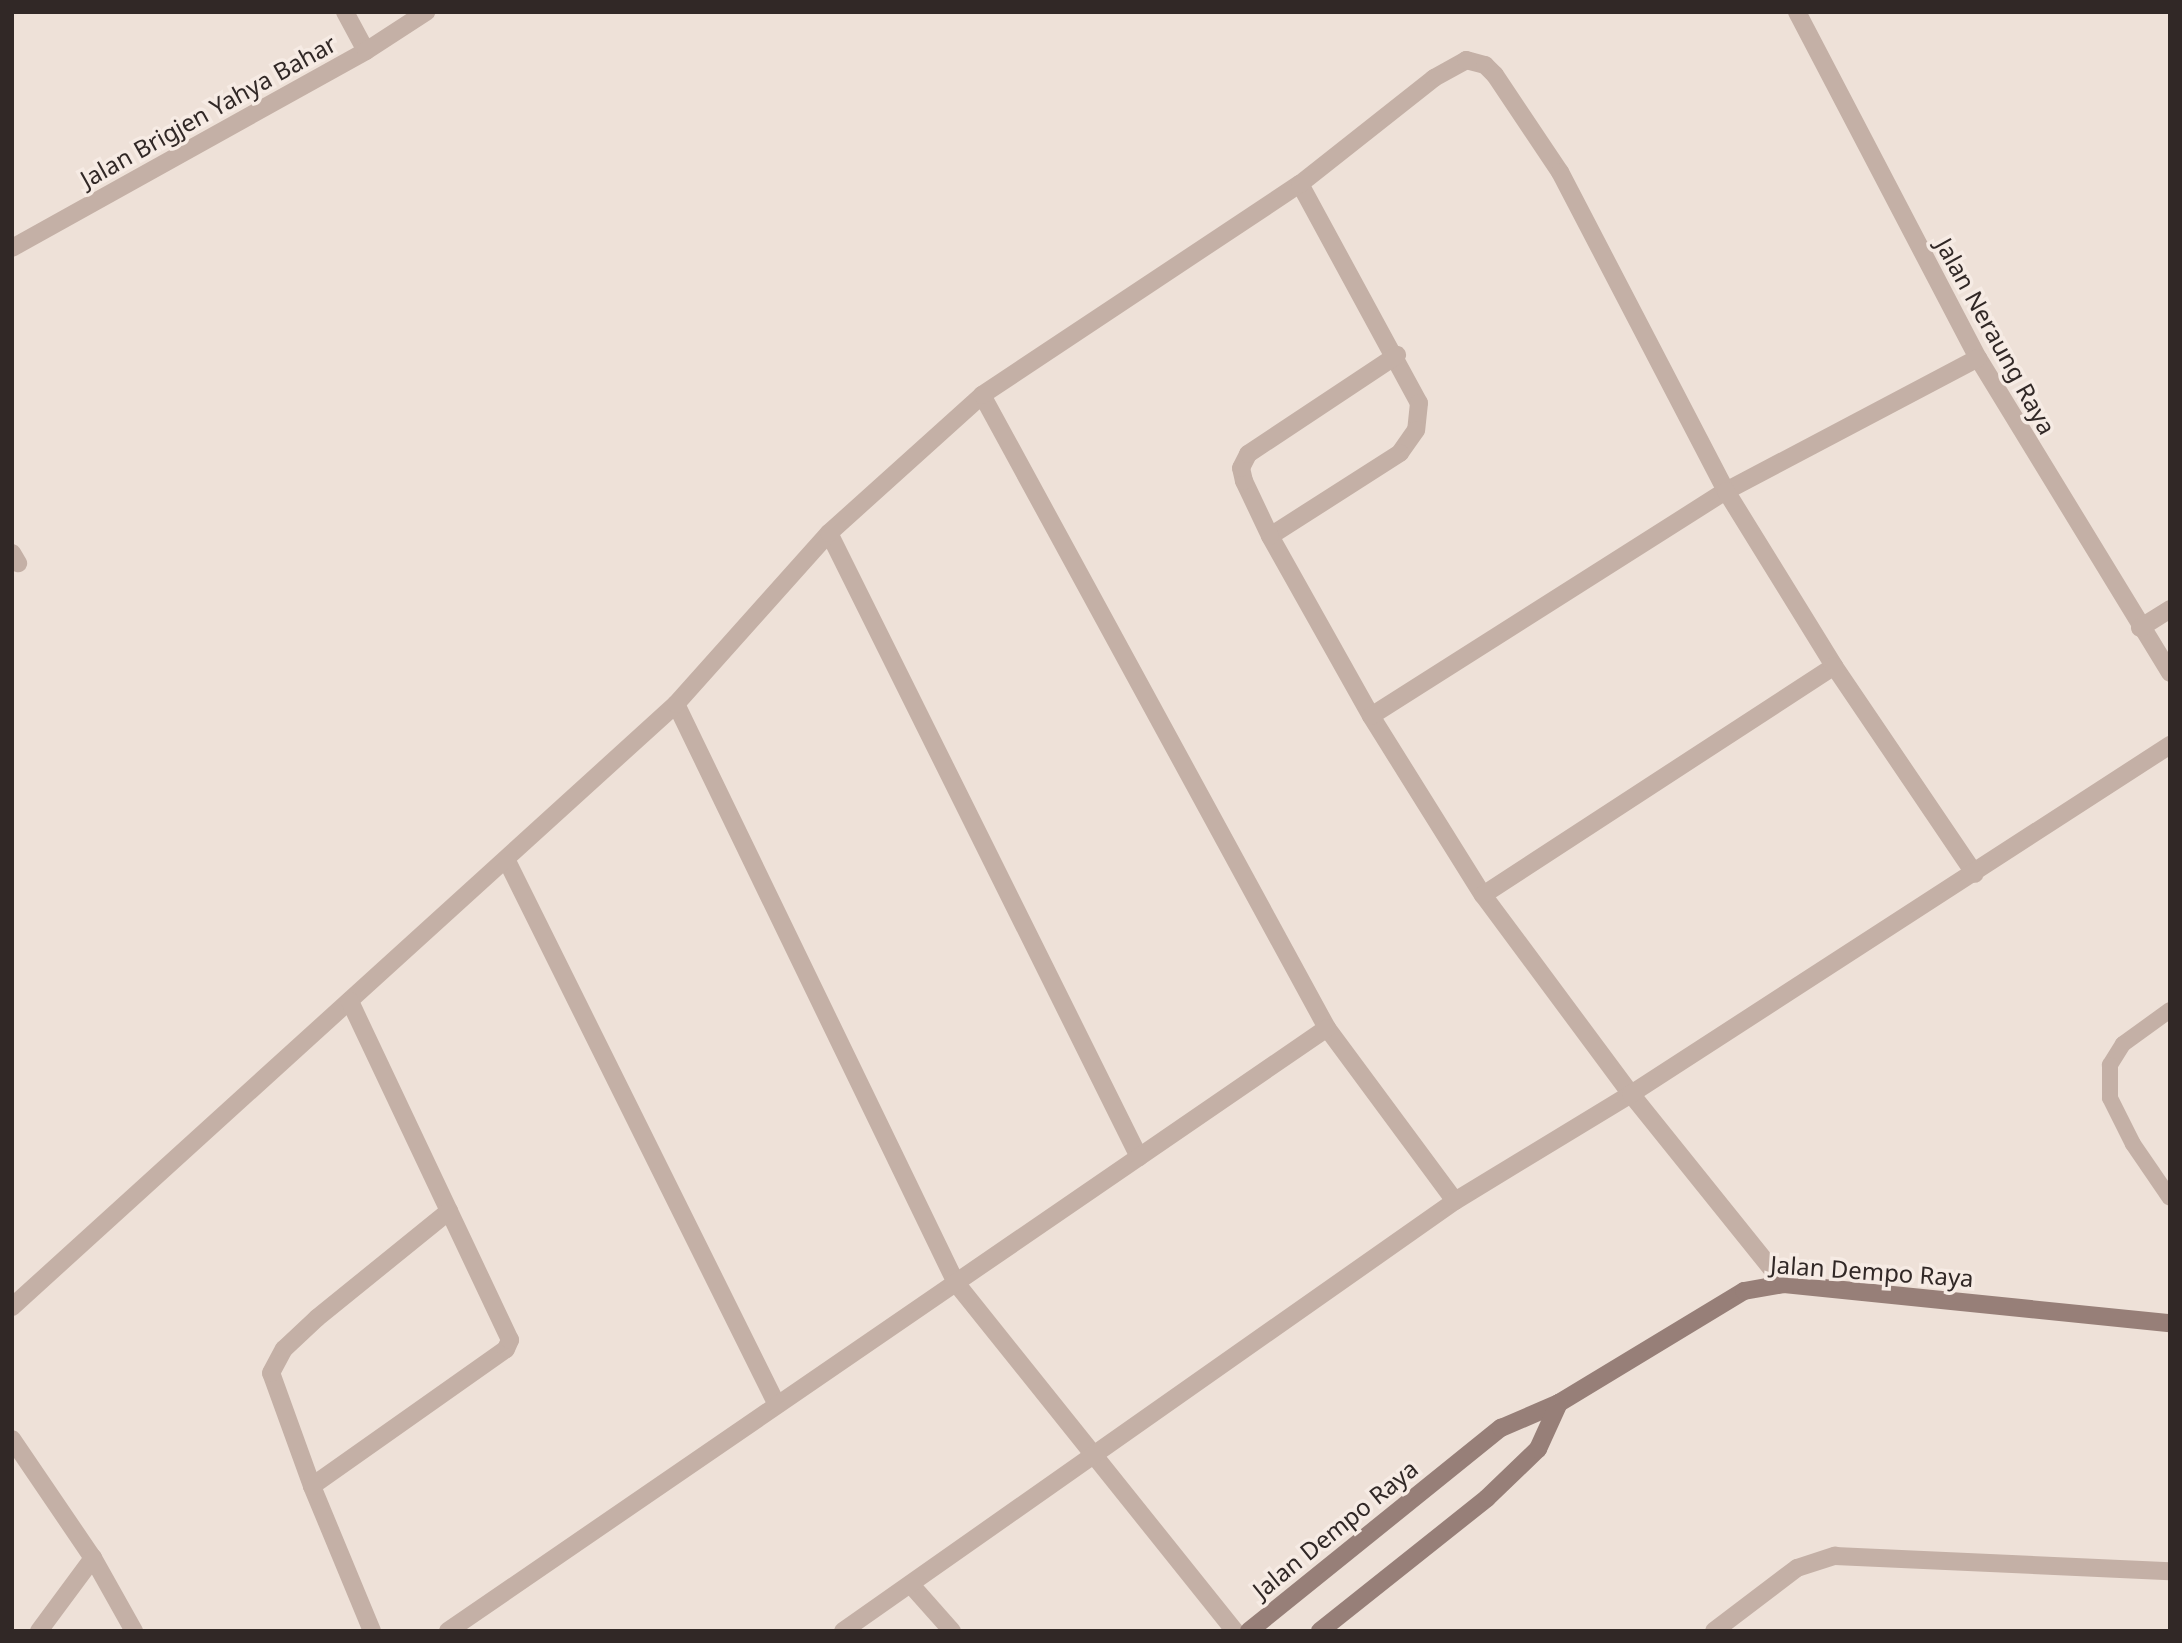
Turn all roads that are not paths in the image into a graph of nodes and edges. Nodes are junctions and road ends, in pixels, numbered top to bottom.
1 (345, 12) edge
2 (426, 12) edge
3 (1797, 12) edge
4 (366, 51) junction
5 (1300, 184) junction
6 (12, 248) edge
7 (1397, 355) junction
8 (1978, 358) junction
9 (982, 395) junction
10 (1726, 491) junction
11 (829, 533) junction
12 (1270, 536) junction
13 (2170, 609) edge
14 (2140, 628) junction
15 (1834, 666) junction
16 (2170, 673) edge
17 (676, 705) junction
18 (1371, 716) junction
19 (2170, 745) edge
20 (508, 861) junction
21 (1975, 874) junction
22 (1483, 895) junction
23 (350, 1001) junction
24 (2170, 1010) edge
25 (1327, 1028) junction
26 (1632, 1094) junction
27 (1139, 1157) junction
28 (2170, 1198) edge
29 (1455, 1201) junction
30 (449, 1211) junction
31 (956, 1283) junction
32 (1784, 1284) junction
33 (12, 1307) edge
34 (2170, 1323) edge
35 (1559, 1403) junction
36 (777, 1405) junction
37 (12, 1439) edge
38 (1089, 1454) junction
39 (312, 1486) junction
40 (93, 1558) junction
41 (2170, 1571) edge
42 (912, 1586) junction
43 (39, 1631) edge
44 (134, 1631) edge
45 (372, 1631) edge
46 (448, 1631) edge
47 (843, 1631) edge
48 (953, 1631) edge
49 (1235, 1631) edge
50 (1249, 1631) edge
51 (1320, 1631) edge
52 (1714, 1631) edge

1 - 4 street
2 - 4 street, Jalan Brigjen Yahya Bahar
3 - 8 street, Jalan Neraung Raya
4 - 6 street, Jalan Brigjen Yahya Bahar
5 - 7 street
5 - 9 street
5 - 10 street
7 - 12 street
7 - 12 street
8 - 10 street
8 - 14 street, Jalan Neraung Raya
9 - 11 street
9 - 25 street
10 - 15 street
10 - 18 street
11 - 17 street
11 - 27 street
12 - 18 street
13 - 14 street
14 - 16 street, Jalan Neraung Raya
15 - 21 street
15 - 22 street
17 - 20 street
17 - 31 street
18 - 22 street
19 - 21 street
20 - 23 street
20 - 36 street
21 - 26 street
22 - 26 street
23 - 30 street
23 - 33 street
24 - 28 lane
25 - 27 street
25 - 29 street
26 - 29 street
26 - 32 street
27 - 31 street
29 - 38 street
30 - 39 street
30 - 39 street
31 - 36 street
31 - 38 street
32 - 34 main road, Jalan Dempo Raya
32 - 35 main road, Jalan Dempo Raya
35 - 50 main road, Jalan Dempo Raya
35 - 51 main road
36 - 46 street
37 - 40 street
38 - 42 street
38 - 49 street
39 - 45 street
40 - 43 street
40 - 44 street
41 - 52 street
42 - 47 street
42 - 48 street

